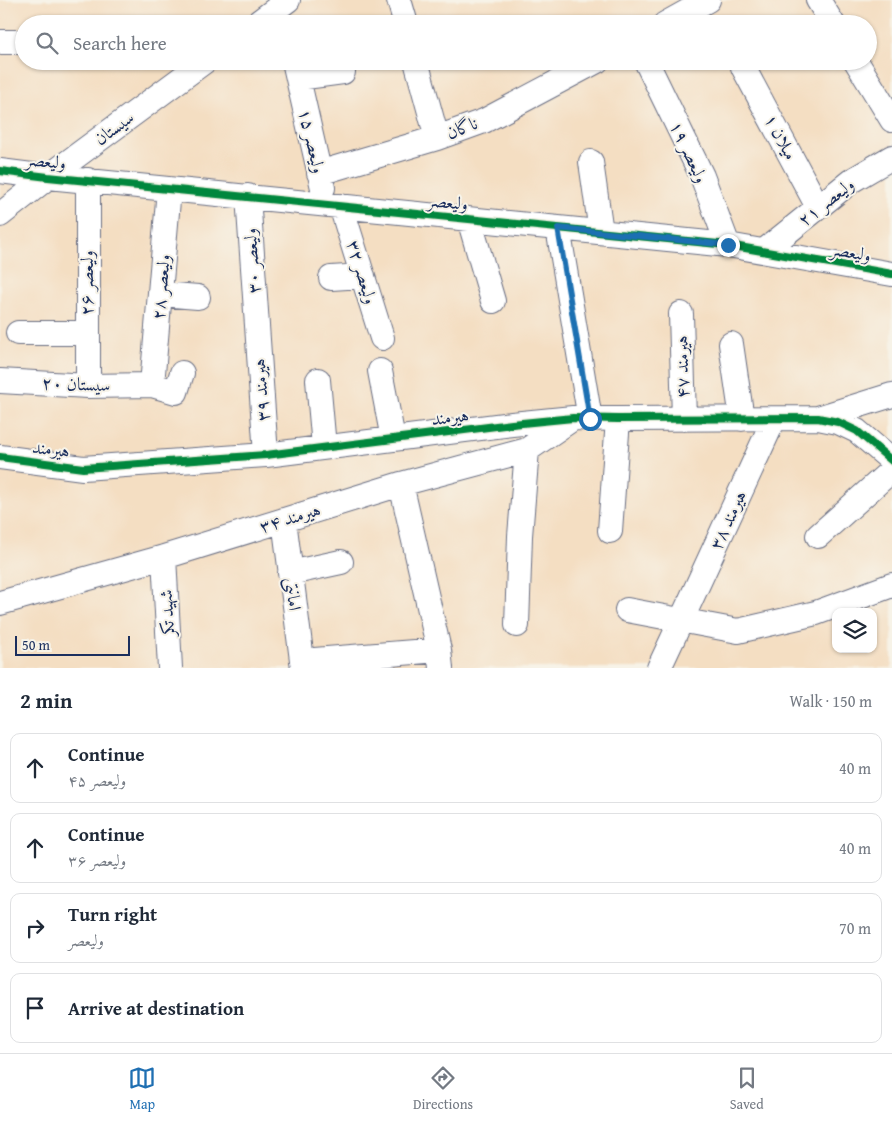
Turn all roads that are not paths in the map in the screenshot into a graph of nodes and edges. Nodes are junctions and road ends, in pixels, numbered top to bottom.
1 (400, 0) edge
2 (708, 0) edge
3 (818, 0) edge
4 (284, 7) edge
5 (271, 15) edge
6 (404, 15) edge
7 (681, 15) edge
8 (827, 15) edge
9 (0, 42) edge
10 (15, 42) edge
11 (193, 70) edge
12 (296, 70) edge
13 (418, 70) edge
14 (580, 70) edge
15 (650, 70) edge
16 (745, 70) edge
17 (861, 70) edge
18 (343, 72) dead end
19 (892, 120) edge
20 (437, 138) junction
21 (892, 157) edge
22 (591, 162) dead end
23 (0, 171) edge
24 (319, 173) junction
25 (48, 177) junction
26 (88, 180) junction
27 (169, 189) junction
28 (248, 196) junction
29 (334, 205) junction
30 (818, 207) junction
31 (0, 215) edge
32 (469, 219) junction
33 (558, 228) junction
34 (601, 232) junction
35 (728, 245) junction
36 (764, 251) junction
37 (892, 274) edge
38 (363, 276) junction
39 (332, 278) dead end
40 (160, 294) junction
41 (198, 297) dead end
42 (493, 301) dead end
43 (681, 314) dead end
44 (257, 326) joint
45 (18, 333) dead end
46 (87, 333) junction
47 (382, 338) dead end
48 (731, 344) dead end
49 (380, 371) dead end
50 (182, 373) dead end
51 (318, 380) dead end
52 (0, 381) edge
53 (152, 385) junction
54 (88, 386) junction
55 (892, 395) edge
56 (582, 418) junction
57 (818, 418) junction
58 (618, 419) junction
59 (684, 419) junction
60 (742, 419) junction
61 (774, 419) junction
62 (393, 439) junction
63 (324, 448) junction
64 (527, 450) junction
65 (266, 455) junction
66 (0, 457) edge
67 (892, 461) edge
68 (892, 470) edge
69 (402, 484) junction
70 (284, 520) junction
71 (610, 531) dead end
72 (818, 536) dead end
73 (164, 557) junction
74 (341, 562) dead end
75 (290, 572) junction
76 (892, 585) edge
77 (0, 603) edge
78 (627, 610) dead end
79 (681, 621) junction
80 (517, 625) dead end
81 (440, 659) edge
82 (303, 664) edge
83 (170, 668) edge
84 (659, 668) edge

1 - 6 street
2 - 7 street
3 - 8 street
4 - 5 street
9 - 10 street
11 - 25 street, سیستان
12 - 18 street
12 - 24 street, ولیعصر ۱۵
13 - 20 street
14 - 20 street, ناگان
15 - 35 street, ولیعصر ۱۹
16 - 30 street, میلان ۱
17 - 19 street
20 - 24 street, ناگان
21 - 30 street, ولیعصر ۲۱
22 - 34 street
23 - 25 street, ولیعصر
24 - 29 street, ولیعصر ۱۵
25 - 26 street, ولیعصر
25 - 31 street, سیستان
26 - 27 street, ولیعصر
26 - 46 street, ولیعصر ۲۶
27 - 28 street, ولیعصر
27 - 40 street, ولیعصر ۲۸
28 - 29 street, ولیعصر
28 - 44 street, ولیعصر ۳۰
29 - 32 street, ولیعصر
29 - 38 street, ولیعصر ۳۲
30 - 36 street, ولیعصر ۲۱
32 - 33 street, ولیعصر
32 - 42 street
33 - 34 street, ولیعصر
33 - 56 street
34 - 35 street, ولیعصر
35 - 36 street, ولیعصر
36 - 37 street, ولیعصر
38 - 39 street
38 - 47 street, ولیعصر ۳۲
40 - 41 street
40 - 53 street, ولیعصر ۲۸
43 - 59 street, هیرمند ۴۷
44 - 65 street, هیرمند ۳۹
45 - 46 street
46 - 54 street, ولیعصر ۲۶
48 - 60 street
49 - 62 street
50 - 53 street, سیستان ۲۰
51 - 63 street
52 - 54 street, سیستان ۲۰
53 - 54 street, سیستان ۲۰
55 - 57 street
56 - 58 street, هیرمند
56 - 62 street, هیرمند
56 - 64 street, هیرمند ۳۴
57 - 61 street, هیرمند
57 - 67 street, هیرمند
58 - 59 street, هیرمند
58 - 71 street
59 - 60 street, هیرمند
60 - 61 street, هیرمند
61 - 79 street, هیرمند ۳۸
62 - 63 street, هیرمند
63 - 65 street, هیرمند
64 - 69 street, هیرمند ۳۴
64 - 80 street
65 - 66 street, هیرمند
68 - 72 street
69 - 70 street, هیرمند ۳۴
69 - 81 street
70 - 73 street, هیرمند ۳۴
70 - 75 street, امانتی
73 - 77 street, هیرمند ۳۴
73 - 83 street, شهید تکر
74 - 75 street
75 - 82 street, امانتی
76 - 79 street
78 - 79 street
79 - 84 street, هیرمند ۳۸
81 - 82 street

